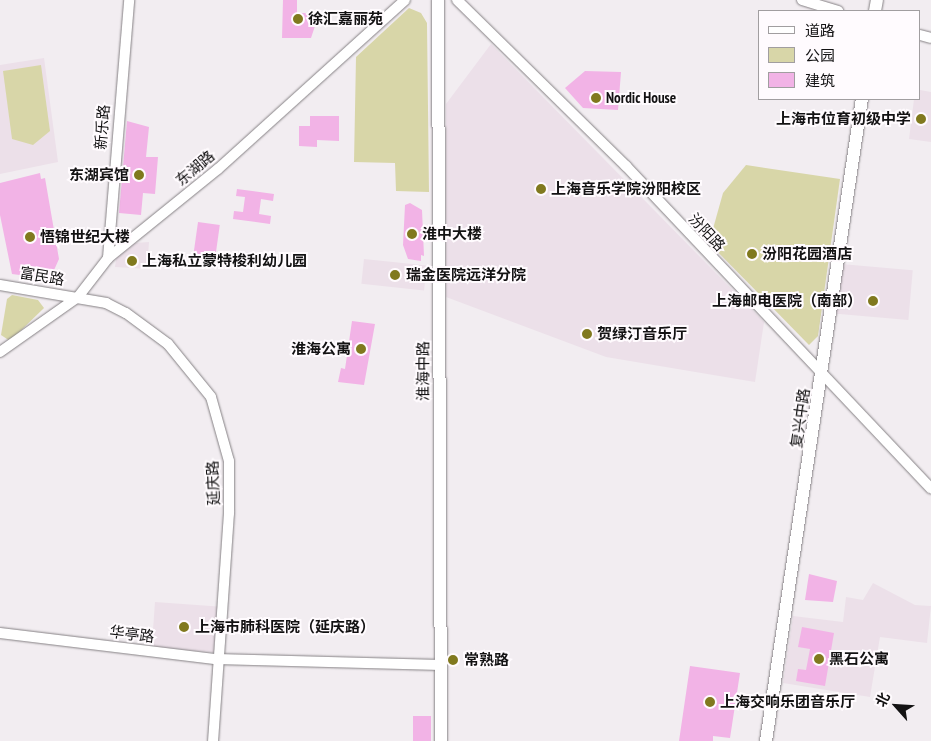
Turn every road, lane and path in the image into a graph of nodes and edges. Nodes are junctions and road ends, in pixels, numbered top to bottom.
1 (129, 0) edge
2 (405, 0) edge
3 (438, 0) edge
4 (457, 0) edge
5 (802, 0) edge
6 (835, 10) edge
7 (862, 100) edge
8 (108, 258) junction
9 (0, 286) edge
10 (78, 297) junction
11 (0, 352) edge
12 (822, 377) junction
13 (931, 488) edge
14 (0, 633) edge
15 (216, 659) junction
16 (441, 665) junction
17 (213, 741) edge
18 (441, 741) edge
19 (766, 741) edge

1 - 8 street, 新乐路
2 - 8 street, 东湖路
3 - 16 main road, 淮海中路
4 - 12 street, 汾阳路
5 - 6 street
7 - 12 main road, 复兴中路
8 - 10 street, 东湖路
9 - 10 street, 富民路
10 - 11 street, 东湖路
10 - 15 street, 延庆路
12 - 13 street, 汾阳路
12 - 19 main road, 复兴中路
14 - 15 street, 华亭路
15 - 16 street, 华亭路
15 - 17 street, 延庆路
16 - 18 main road, 淮海中路

